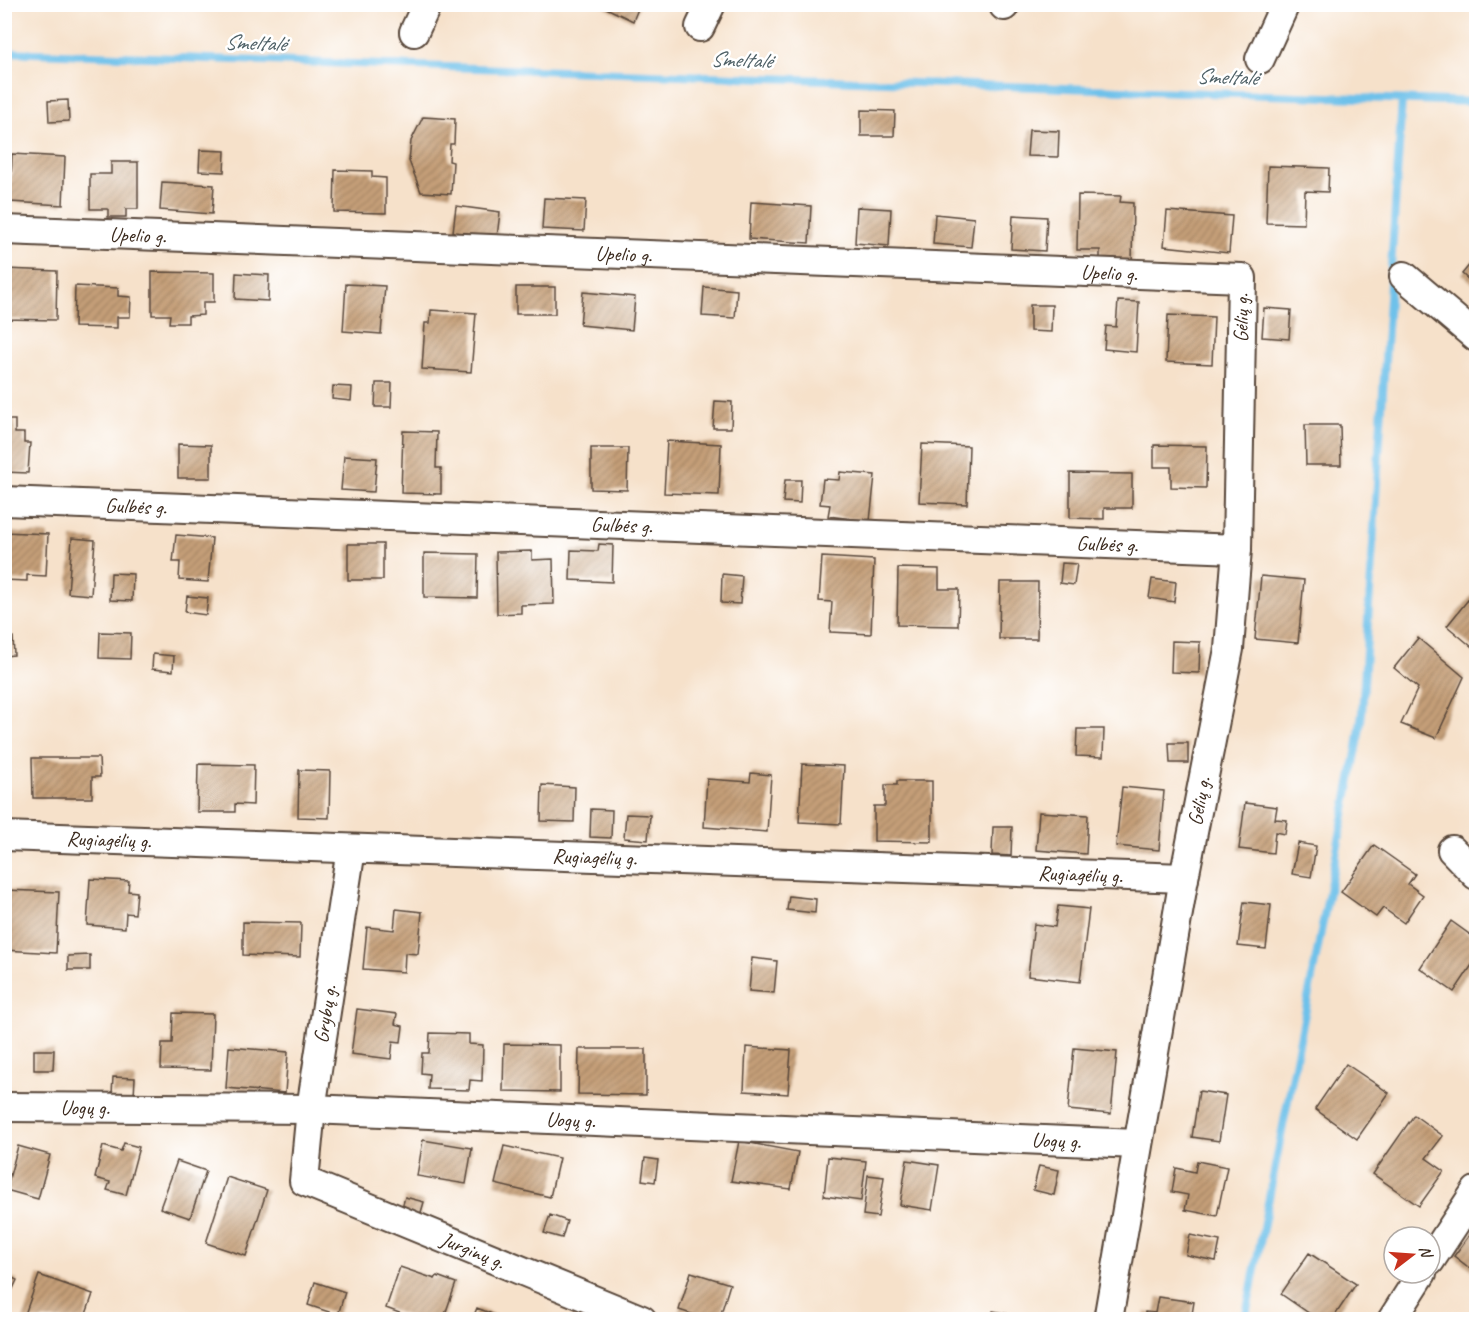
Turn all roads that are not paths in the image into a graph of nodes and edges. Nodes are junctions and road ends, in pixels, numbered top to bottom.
1 (427, 4) edge
2 (1286, 4) edge
3 (414, 32) dead end
4 (1260, 59) dead end
5 (4, 230) edge
6 (1404, 276) dead end
7 (1242, 278) joint
8 (1476, 337) edge
9 (4, 501) edge
10 (1237, 549) junction
11 (4, 836) edge
12 (351, 849) junction
13 (1452, 850) dead end
14 (1476, 875) edge
15 (1185, 878) junction
16 (4, 1107) edge
17 (311, 1109) junction
18 (1137, 1144) junction
19 (304, 1181) joint
20 (1476, 1191) edge
21 (1442, 1243) edge
22 (1414, 1285) edge
23 (642, 1320) edge
24 (1108, 1320) edge
25 (1392, 1320) edge

1 - 3 street
2 - 4 street
5 - 7 street, Upelio g.
6 - 8 street
7 - 10 street, Gėlių g.
9 - 10 street, Gulbės g.
10 - 15 street, Gėlių g.
11 - 12 street, Rugiagėlių g.
12 - 15 street, Rugiagėlių g.
12 - 17 street, Grybų g.
13 - 14 street
15 - 18 street, Gėlių g.
16 - 17 street, Uogų g.
17 - 18 street, Uogų g.
17 - 19 street, Grybų g.
18 - 24 street, Gėlių g.
19 - 23 street, Jurginų g.
20 - 21 street
22 - 25 street

